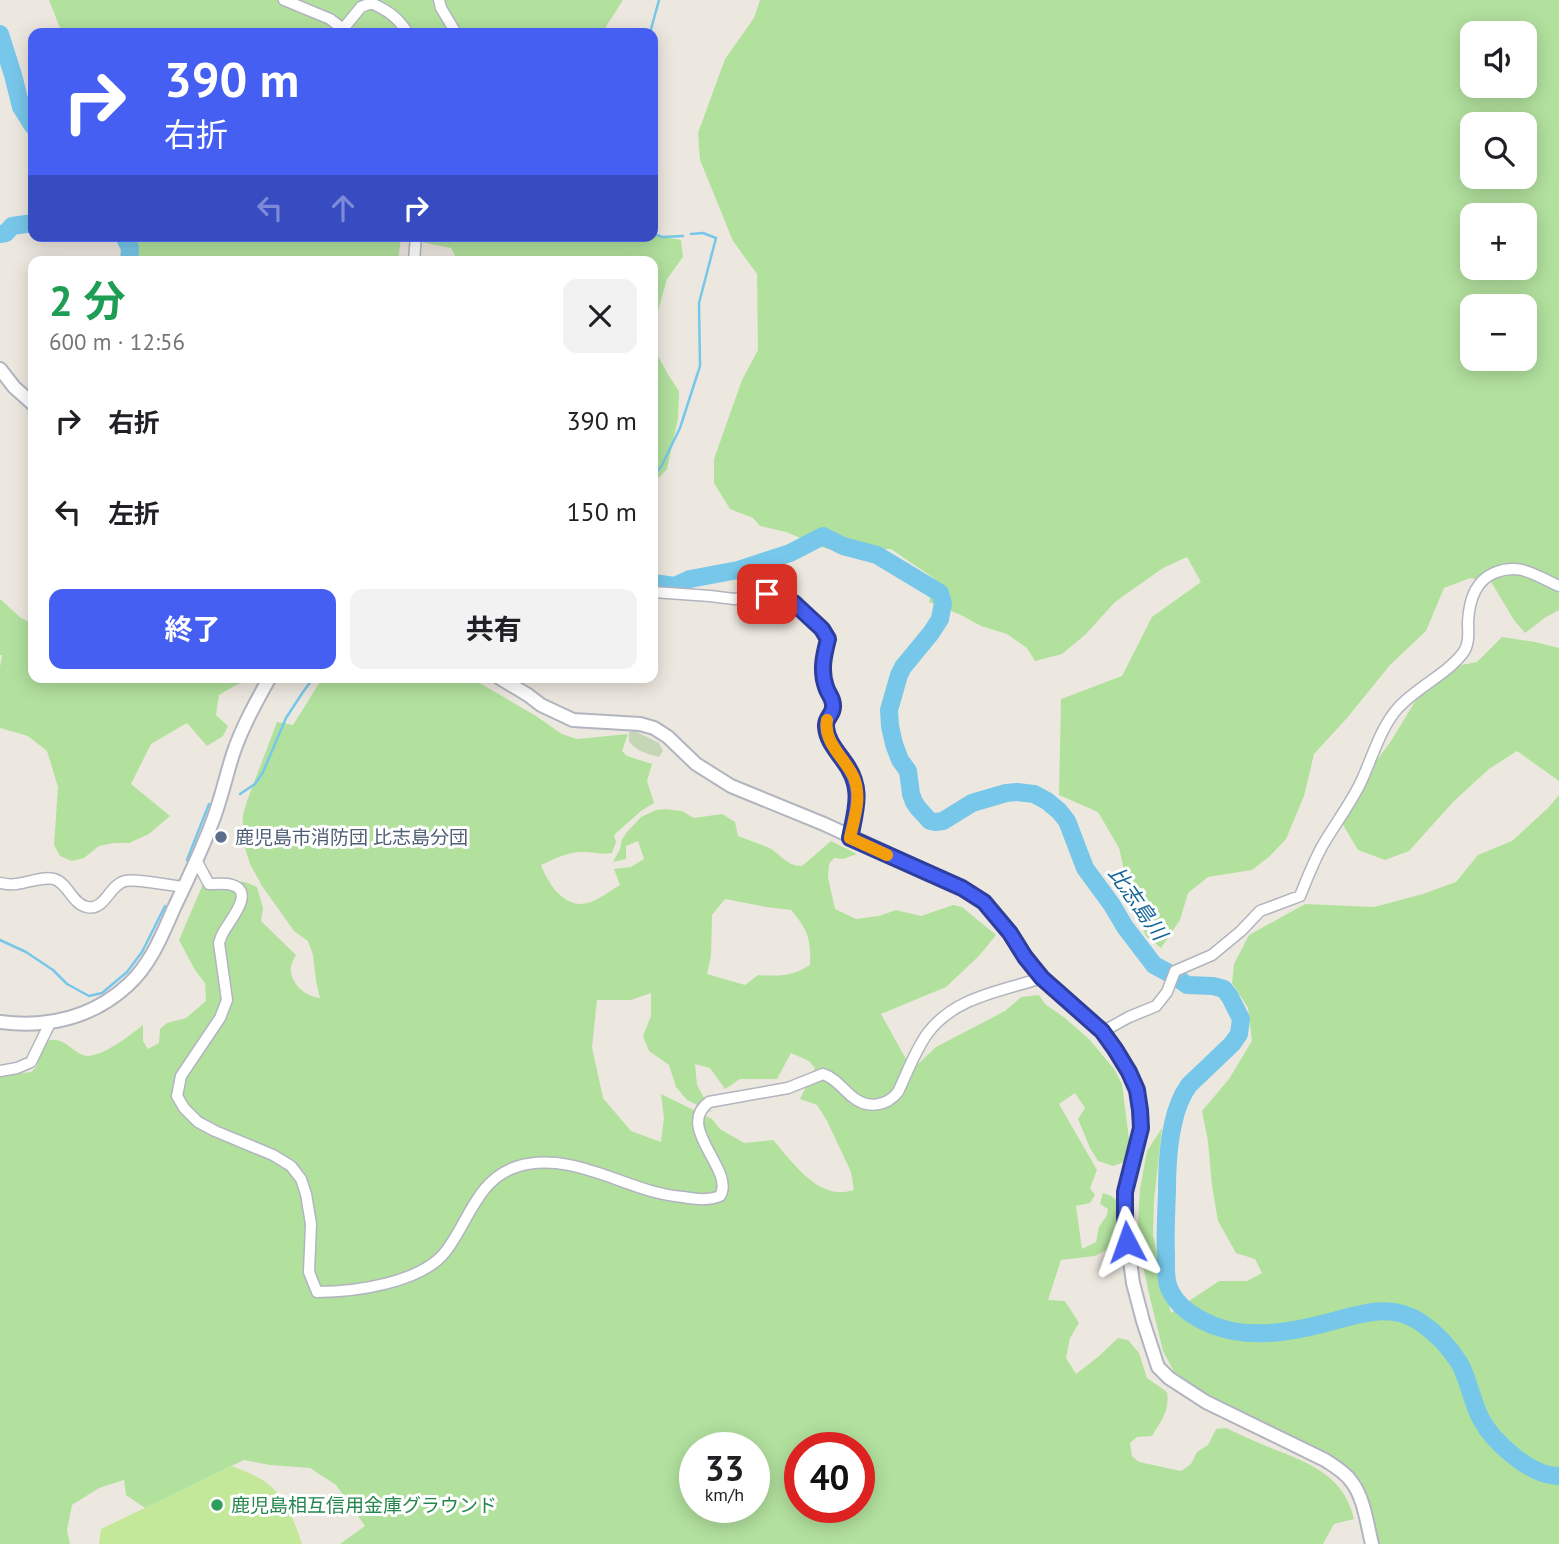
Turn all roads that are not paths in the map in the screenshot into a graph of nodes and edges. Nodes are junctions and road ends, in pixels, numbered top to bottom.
1 (284, 0) edge
2 (439, 0) edge
3 (342, 28) edge
4 (344, 28) edge
5 (404, 28) edge
6 (453, 28) edge
7 (0, 369) edge
8 (28, 400) edge
9 (1559, 586) edge
10 (658, 592) edge
11 (267, 683) edge
12 (508, 683) edge
13 (850, 838) junction
14 (196, 860) junction
15 (0, 883) edge
16 (184, 887) junction
17 (1042, 978) junction
18 (0, 1022) edge
19 (50, 1023) junction
20 (1102, 1031) junction
21 (0, 1071) edge
22 (1372, 1544) edge

1 - 3 street
2 - 6 street
4 - 5 street
7 - 8 street
9 - 20 street
10 - 13 street
11 - 14 street
12 - 13 street
13 - 17 street
14 - 16 street
14 - 17 street
15 - 16 street
16 - 19 street
17 - 20 street
18 - 19 street
19 - 21 street
20 - 22 street

